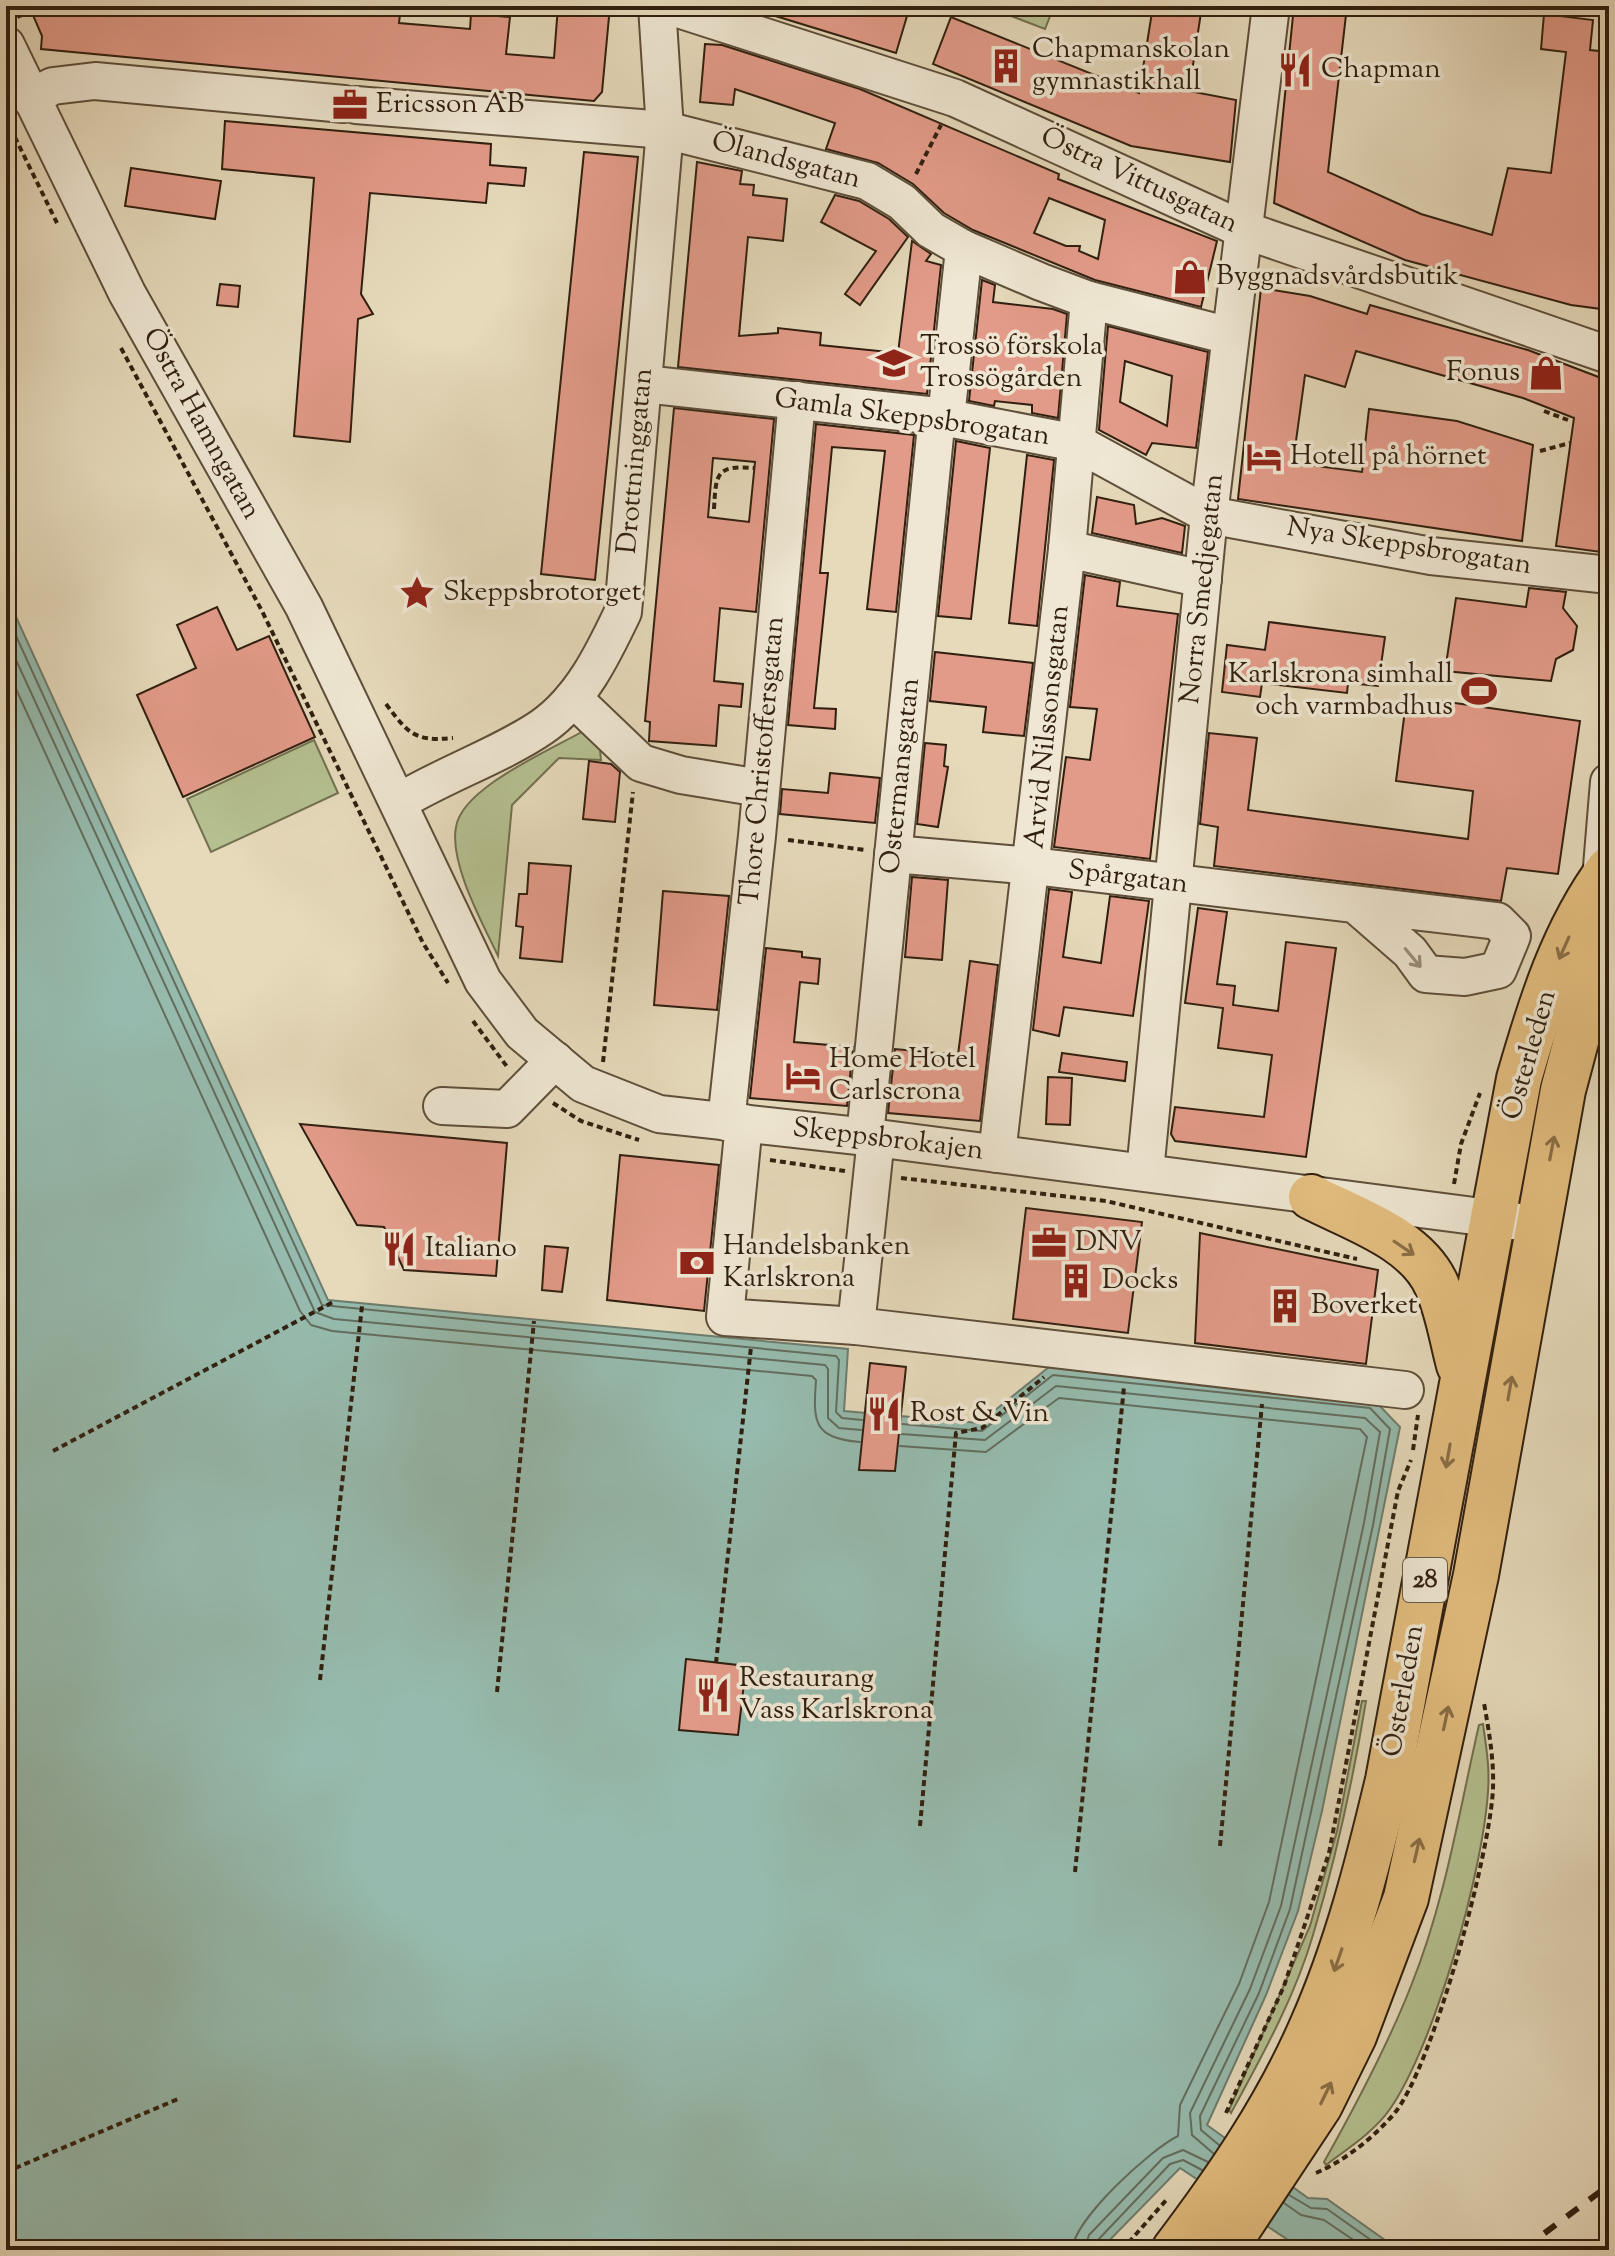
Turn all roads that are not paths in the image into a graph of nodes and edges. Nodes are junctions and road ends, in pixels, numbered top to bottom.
1 (657, 6) edge
2 (669, 6) edge
3 (1271, 6) edge
4 (14, 32) edge
5 (18, 108) edge
6 (665, 130) junction
7 (1244, 230) junction
8 (964, 249) junction
9 (1089, 300) junction
10 (1230, 336) junction
11 (1609, 355) edge
12 (644, 384) junction
13 (797, 400) junction
14 (942, 417) junction
15 (1077, 443) junction
16 (1209, 515) junction
17 (1067, 549) junction
18 (1609, 575) edge
19 (1203, 579) junction
20 (573, 698) junction
21 (1609, 782) edge
22 (760, 788) junction
23 (399, 802) junction
24 (893, 854) junction
25 (1033, 866) junction
26 (1605, 874) edge
27 (1173, 885) junction
28 (1356, 905) dead end
29 (1609, 944) edge
30 (555, 1060) junction
31 (442, 1106) dead end
32 (737, 1134) junction
33 (871, 1137) junction
34 (997, 1154) junction
35 (1145, 1172) junction
36 (1311, 1197) junction
37 (1491, 1218) junction
38 (1538, 1225) junction
39 (856, 1326) junction
40 (1462, 1379) junction
41 (1412, 1397) road end
42 (1272, 2146) junction
43 (1211, 2219) edge
44 (1174, 2250) edge

1 - 6 street, Drottninggatan
2 - 7 street, Östra Vittusgatan
3 - 7 street, Norra Smedjegatan
4 - 5 street, Östra Hamngatan
5 - 6 street, Ölandsgatan
5 - 23 street, Östra Hamngatan
6 - 8 street, Ölandsgatan
6 - 12 street, Drottninggatan
7 - 10 street, Norra Smedjegatan
7 - 11 street, Östra Vittusgatan
8 - 9 street, Ölandsgatan
8 - 14 street, Ostermansgatan
9 - 10 street, Ölandsgatan
9 - 15 street, Arvid Nilssonsgatan
10 - 16 street, Norra Smedjegatan
12 - 13 street, Gamla Skeppsbrogatan
12 - 20 street, Drottninggatan
13 - 14 street, Gamla Skeppsbrogatan
13 - 22 street, Thore Christoffersgatan
14 - 15 street, Gamla Skeppsbrogatan
14 - 24 street, Ostermansgatan
15 - 16 street, Gamla Skeppsbrogatan
15 - 17 street, Arvid Nilssonsgatan
16 - 18 street, Nya Skeppsbrogatan
16 - 19 street, Norra Smedjegatan
17 - 19 street
17 - 25 street, Arvid Nilssonsgatan
19 - 27 street, Norra Smedjegatan
20 - 22 street
20 - 23 street, Drottninggatan
21 - 26 street
22 - 32 street, Thore Christoffersgatan
23 - 30 street, Skeppsbrokajen
24 - 25 street, Spårgatan
24 - 33 street, Ostermansgatan
25 - 27 street, Spårgatan
25 - 34 street, Arvid Nilssonsgatan
26 -> 37 main road, Österleden
27 - 28 street, Spårgatan
27 - 35 street, Norra Smedjegatan
38 -> 29 main road, Österleden
30 - 31 street
30 - 32 street, Skeppsbrokajen
32 - 33 street, Skeppsbrokajen
32 - 39 street, Thore Christoffersgatan
33 - 34 street, Skeppsbrokajen
33 - 39 street, Ostermansgatan
34 - 35 street, Skeppsbrokajen
35 - 36 street, Skeppsbrokajen
36 - 37 street, Skeppsbrokajen
36 -> 40 main road
37 - 38 street, Skeppsbrokajen
37 - 40 main road, Österleden / 28
42 -> 38 main road, Österleden / 28
39 - 41 street
40 -> 42 main road, Österleden / 28
42 - 43 main road, Österleden / 28
43 - 44 main road, Österleden / 28

